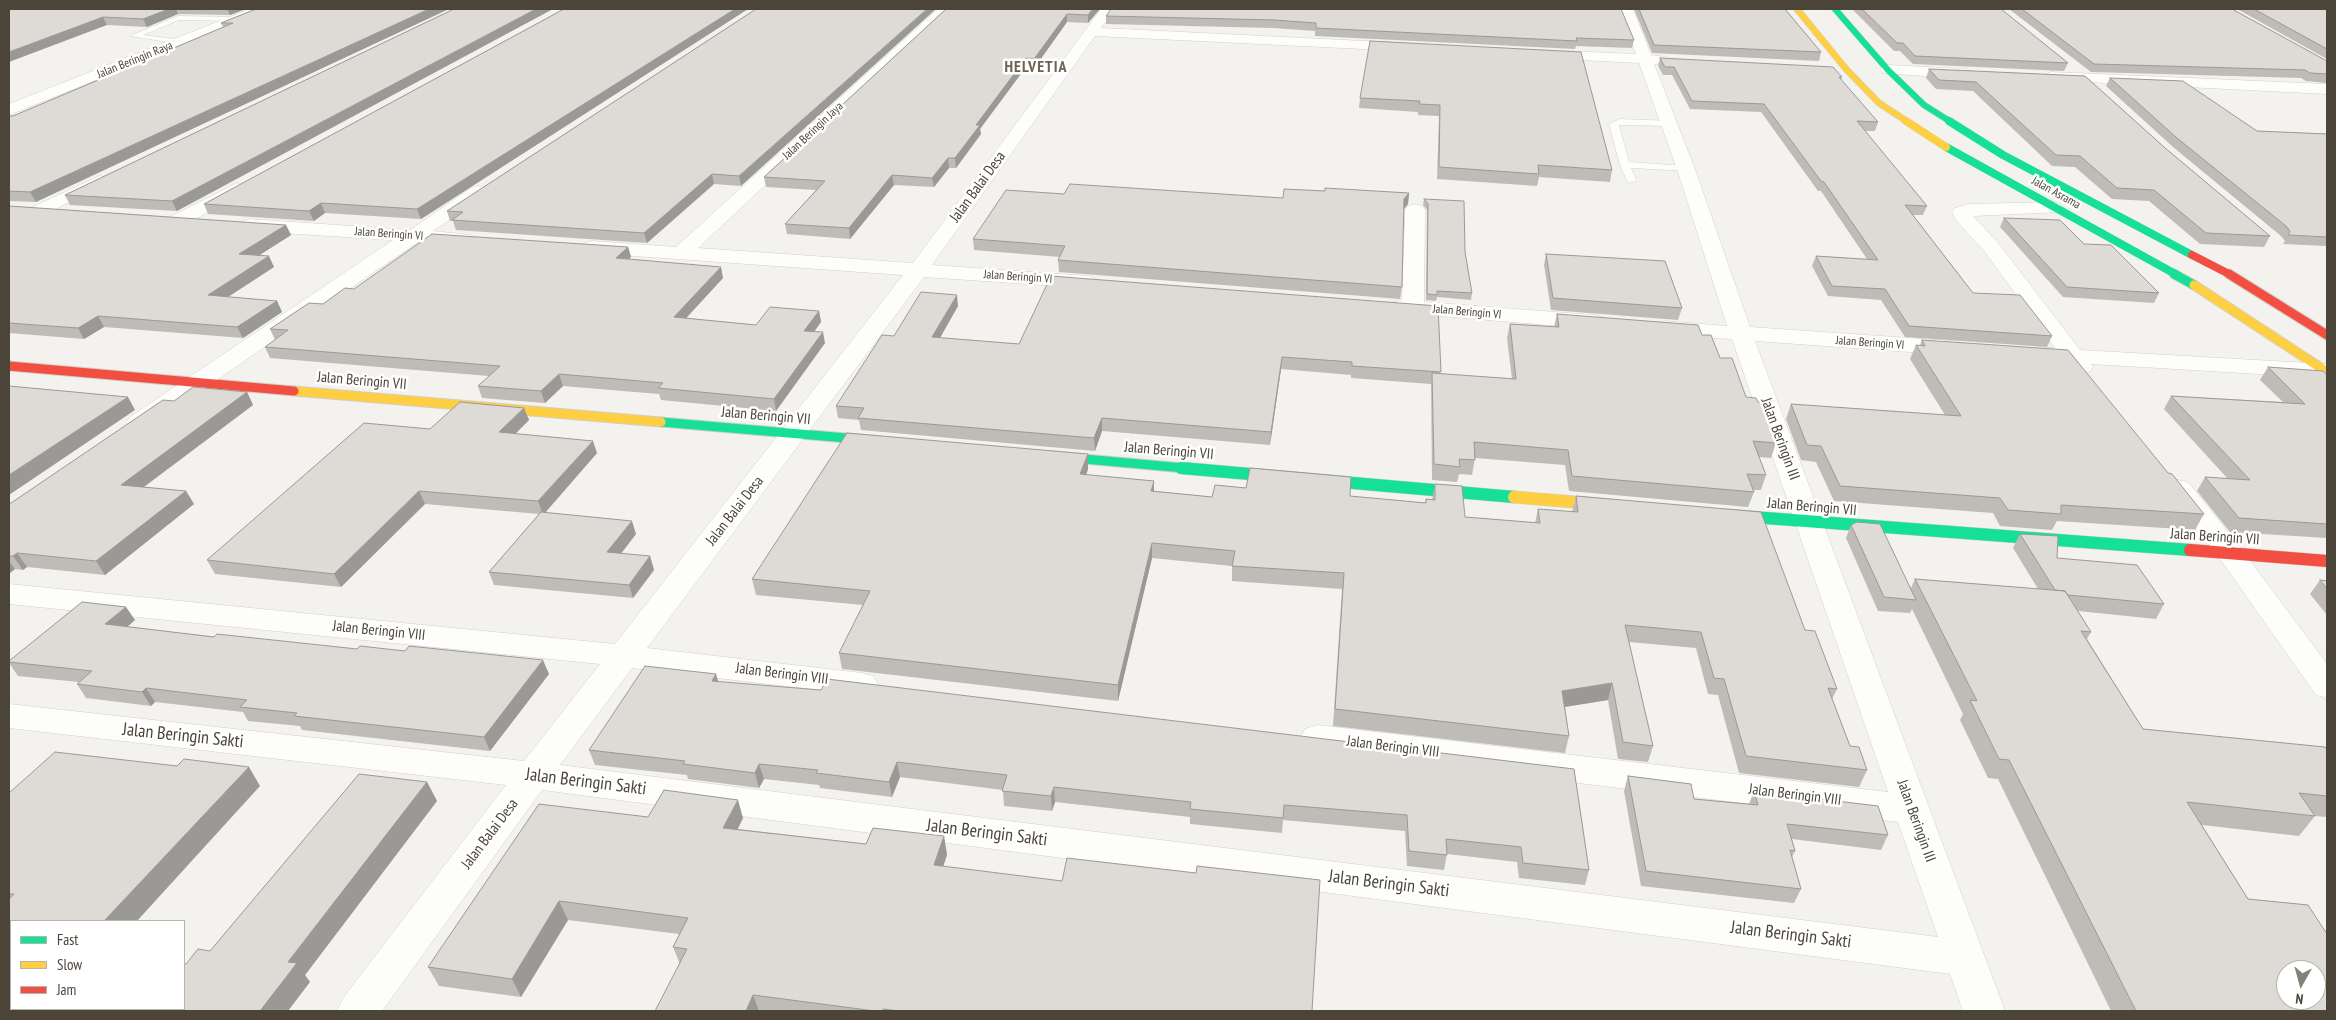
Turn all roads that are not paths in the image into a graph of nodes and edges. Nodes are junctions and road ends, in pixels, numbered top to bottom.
1 (261, 9) edge
2 (946, 9) edge
3 (1108, 9) edge
4 (1626, 9) edge
5 (1797, 9) edge
6 (1835, 9) edge
7 (234, 19) junction
8 (1091, 32) junction
9 (180, 42) junction
10 (1417, 48) edge
11 (1525, 53) edge
12 (1644, 59) junction
13 (1673, 60) edge
14 (2065, 61) edge
15 (1828, 68) edge
16 (1846, 69) junction
17 (1888, 70) junction
18 (1977, 74) edge
19 (2037, 77) edge
20 (2087, 79) junction
21 (2327, 89) edge
22 (2109, 99) edge
23 (9, 110) edge
24 (1670, 123) junction
25 (1625, 165) junction
26 (1686, 169) junction
27 (110, 176) edge
28 (1632, 181) dead end
29 (494, 182) edge
30 (248, 183) edge
31 (9, 208) edge
32 (2054, 208) junction
33 (38, 210) junction
34 (1415, 210) dead end
35 (76, 213) edge
36 (9, 225) edge
37 (411, 236) junction
38 (488, 241) edge
39 (575, 246) edge
40 (681, 253) junction
41 (919, 269) junction
42 (1106, 284) edge
43 (1383, 305) edge
44 (1412, 308) junction
45 (1612, 324) edge
46 (1641, 326) edge
47 (1741, 334) junction
48 (2327, 335) edge
49 (1968, 349) edge
50 (2016, 353) edge
51 (2074, 357) junction
52 (9, 366) edge
53 (2327, 371) edge
54 (198, 382) junction
55 (2098, 387) edge
56 (124, 432) edge
57 (795, 433) junction
58 (894, 442) edge
59 (1044, 455) edge
60 (2164, 470) edge
61 (1621, 506) edge
62 (1710, 513) edge
63 (1810, 522) junction
64 (2230, 553) junction
65 (2327, 561) edge
66 (9, 594) edge
67 (624, 656) junction
68 (2327, 687) edge
69 (891, 688) edge
70 (9, 716) edge
71 (1287, 735) edge
72 (534, 775) junction
73 (1911, 809) junction
74 (1965, 958) junction
75 (358, 1011) edge
76 (1984, 1011) edge

1 - 7 street, Jalan Beringin Raya
2 - 40 street, Jalan Beringin Jaya
3 - 8 street, Jalan Balai Desa
4 - 12 street, Jalan Beringin III
5 - 16 main road, Jalan Asrama
6 - 17 main road, Jalan Asrama
7 - 9 street, Jalan Beringin Raya
7 - 9 lane
8 - 10 street
8 - 41 street, Jalan Balai Desa
9 - 23 street, Jalan Beringin Raya
11 - 12 street
12 - 13 street
12 - 24 street, Jalan Beringin III
14 - 20 street
15 - 16 street
16 - 32 main road, Jalan Asrama
17 - 18 street
17 - 48 main road, Jalan Asrama
19 - 20 street
20 - 21 street
20 - 22 street
24 - 25 lane
24 - 26 street, Jalan Beringin III
25 - 26 lane
25 - 28 lane
26 - 47 street, Jalan Beringin III
27 - 33 street
29 - 37 street
30 - 37 street, Jalan Beringin VI
31 - 33 street
32 - 51 street
32 - 53 main road, Jalan Asrama
33 - 35 street
33 - 36 street
34 - 44 street
37 - 38 street, Jalan Beringin VI
37 - 54 street
39 - 40 street, Jalan Beringin VI
40 - 41 street, Jalan Beringin VI
41 - 42 street, Jalan Beringin VI
41 - 57 street, Jalan Balai Desa
43 - 44 street, Jalan Beringin VI
44 - 45 street, Jalan Beringin VI
46 - 47 street, Jalan Beringin VI
47 - 49 street, Jalan Beringin VI
47 - 63 street, Jalan Beringin III
50 - 51 street
51 - 53 street
51 - 55 street
52 - 54 main road, Jalan Beringin VII
54 - 56 street
54 - 57 main road, Jalan Beringin VII
57 - 58 main road, Jalan Beringin VII
57 - 67 street, Jalan Balai Desa
59 - 61 main road, Jalan Beringin VII
60 - 64 street
62 - 63 main road, Jalan Beringin VII
63 - 64 main road, Jalan Beringin VII
63 - 73 street, Jalan Beringin III
64 - 65 main road, Jalan Beringin VII
64 - 68 street
66 - 67 street, Jalan Beringin VIII
67 - 69 street, Jalan Beringin VIII
67 - 72 street, Jalan Balai Desa
70 - 72 street, Jalan Beringin Sakti
71 - 73 street, Jalan Beringin VIII
72 - 74 street, Jalan Beringin Sakti
72 - 75 street, Jalan Balai Desa
73 - 74 street, Jalan Beringin III
74 - 76 street, Jalan Beringin III

